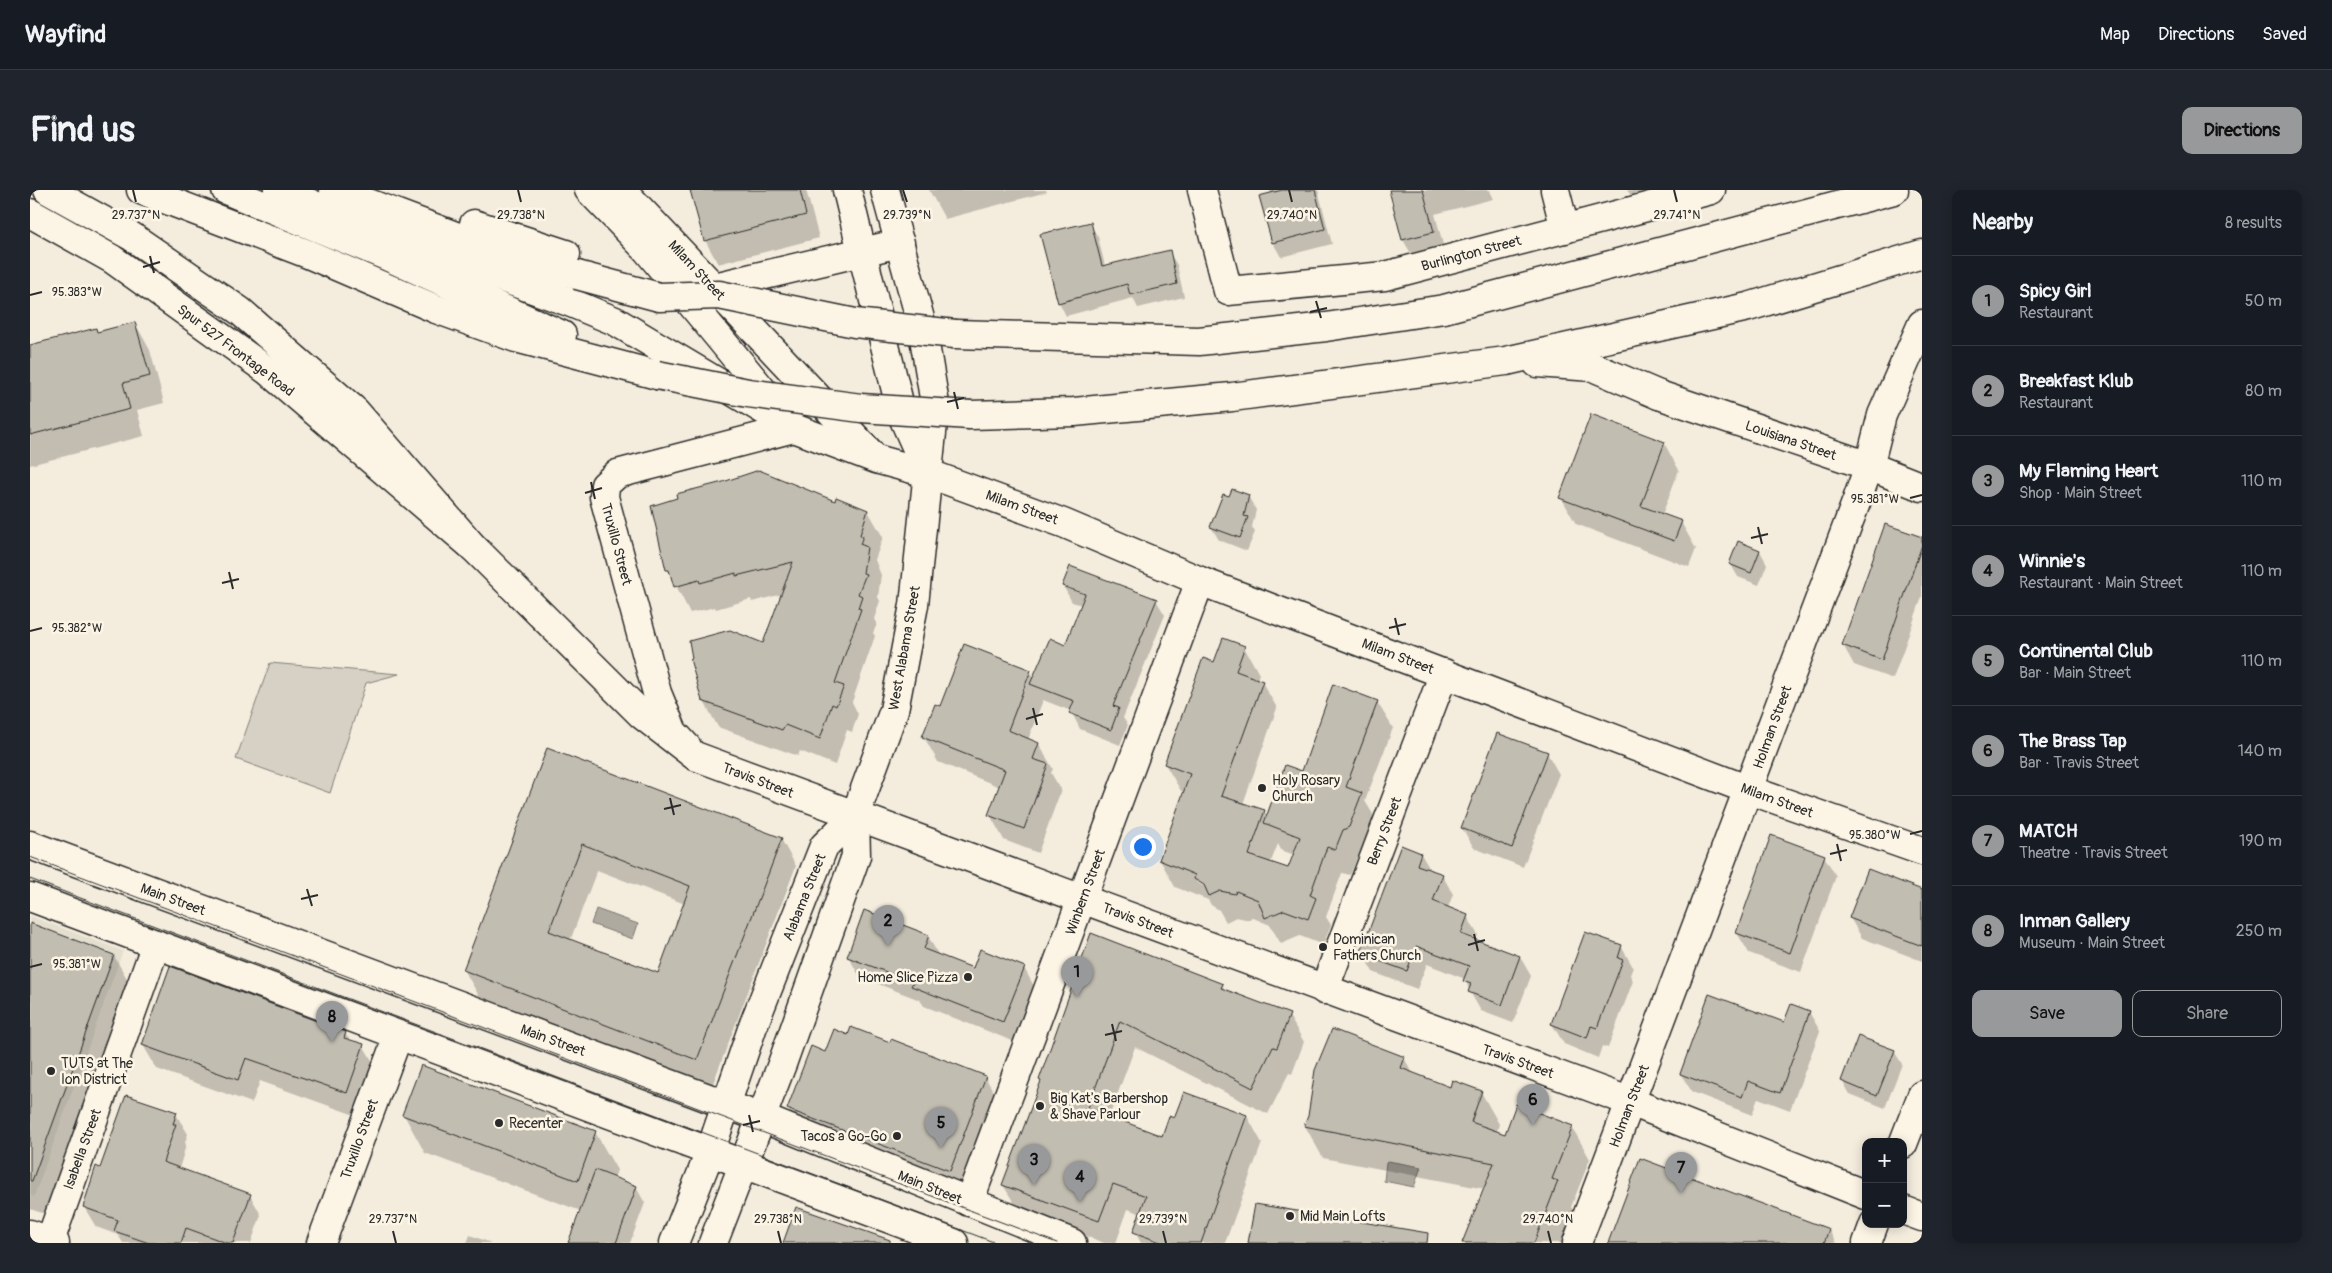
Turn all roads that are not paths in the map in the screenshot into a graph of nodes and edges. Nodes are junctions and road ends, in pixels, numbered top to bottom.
1 (48, 190) edge
2 (141, 190) edge
3 (226, 190) edge
4 (278, 190) edge
5 (334, 190) edge
6 (375, 190) edge
7 (589, 190) edge
8 (622, 190) edge
9 (847, 190) edge
10 (885, 190) edge
11 (1202, 190) edge
12 (1555, 190) edge
13 (1711, 190) edge
14 (1894, 190) edge
15 (30, 212) edge
16 (1566, 228) junction
17 (900, 242) junction
18 (862, 251) junction
19 (1922, 254) edge
20 (579, 268) junction
21 (716, 291) junction
22 (1922, 324) edge
23 (520, 328) junction
24 (1506, 361) junction
25 (794, 428) junction
26 (876, 459) junction
27 (1869, 466) junction
28 (927, 473) junction
29 (1922, 487) edge
30 (473, 547) junction
31 (1200, 581) junction
32 (1444, 673) junction
33 (695, 756) junction
34 (1749, 790) junction
35 (855, 816) junction
36 (30, 845) edge
37 (1922, 851) edge
38 (30, 897) edge
39 (1082, 900) junction
40 (156, 944) junction
41 (1324, 990) junction
42 (398, 1036) junction
43 (1922, 1095) edge
44 (1631, 1102) junction
45 (725, 1104) junction
46 (762, 1118) junction
47 (1905, 1138) edge
48 (710, 1152) junction
49 (744, 1166) junction
50 (1862, 1193) edge
51 (969, 1202) junction
52 (1907, 1211) edge
53 (1922, 1217) edge
54 (1872, 1228) edge
55 (45, 1239) edge
56 (320, 1243) edge
57 (674, 1243) edge
58 (712, 1243) edge
59 (954, 1243) edge
60 (1072, 1243) edge
61 (1577, 1243) edge
62 (1866, 1243) edge

1 - 30 main road
2 - 23 main road
3 - 23 main road
4 - 25 main road, Milam Street
5 - 20 main road
6 - 20 main road
7 - 25 main road
8 - 21 main road, Milam Street
9 - 18 main road, West Alabama Street
10 - 17 main road, West Alabama Street
11 - 16 main road, Burlington Street
12 - 16 main road
13 - 16 main road, Burlington Street
14 - 21 main road, bridge
15 - 30 main road, Spur 527 Frontage Road
17 - 18 main road
17 - 28 main road, West Alabama Street
18 - 21 main road
18 - 28 main road, West Alabama Street
19 - 24 main road
20 - 21 main road, bridge
21 - 26 main road, Milam Street
22 - 27 main road, Holman Street
23 - 24 main road, bridge
24 - 27 main road, Louisiana Street
25 - 26 main road, Milam Street
25 - 33 main road, Truxillo Street
26 - 28 main road, Milam Street
27 - 29 main road, Louisiana Street
27 - 34 main road, Holman Street
28 - 31 main road, Milam Street
28 - 35 main road, West Alabama Street
30 - 33 main road, Travis Street
31 - 32 main road, Milam Street
31 - 39 main road, Winbern Street
32 - 34 main road, Milam Street
32 - 41 main road, Berry Street
33 - 35 main road, Travis Street
34 - 37 main road, Milam Street
34 - 44 main road, Holman Street
35 - 39 main road, Travis Street
35 - 45 main road, Alabama Street
35 - 46 main road
36 - 45 main road, Main Street
38 - 40 main road
39 - 41 main road, Travis Street
39 - 51 main road, Winbern Street
40 - 42 main road
40 - 55 main road, Isabella Street
41 - 44 main road, Travis Street
42 - 48 main road
42 - 56 main road, Truxillo Street
43 - 47 main road
44 - 50 main road, Travis Street
44 - 61 main road, Holman Street
45 - 46 main road, Main Street
45 - 48 main road, Alabama Street
46 - 49 main road
46 - 51 main road, Main Street
48 - 49 main road
48 - 57 main road, Alabama Street
49 - 58 main road
49 - 59 main road
51 - 60 main road, Main Street
52 - 53 main road
54 - 62 main road

